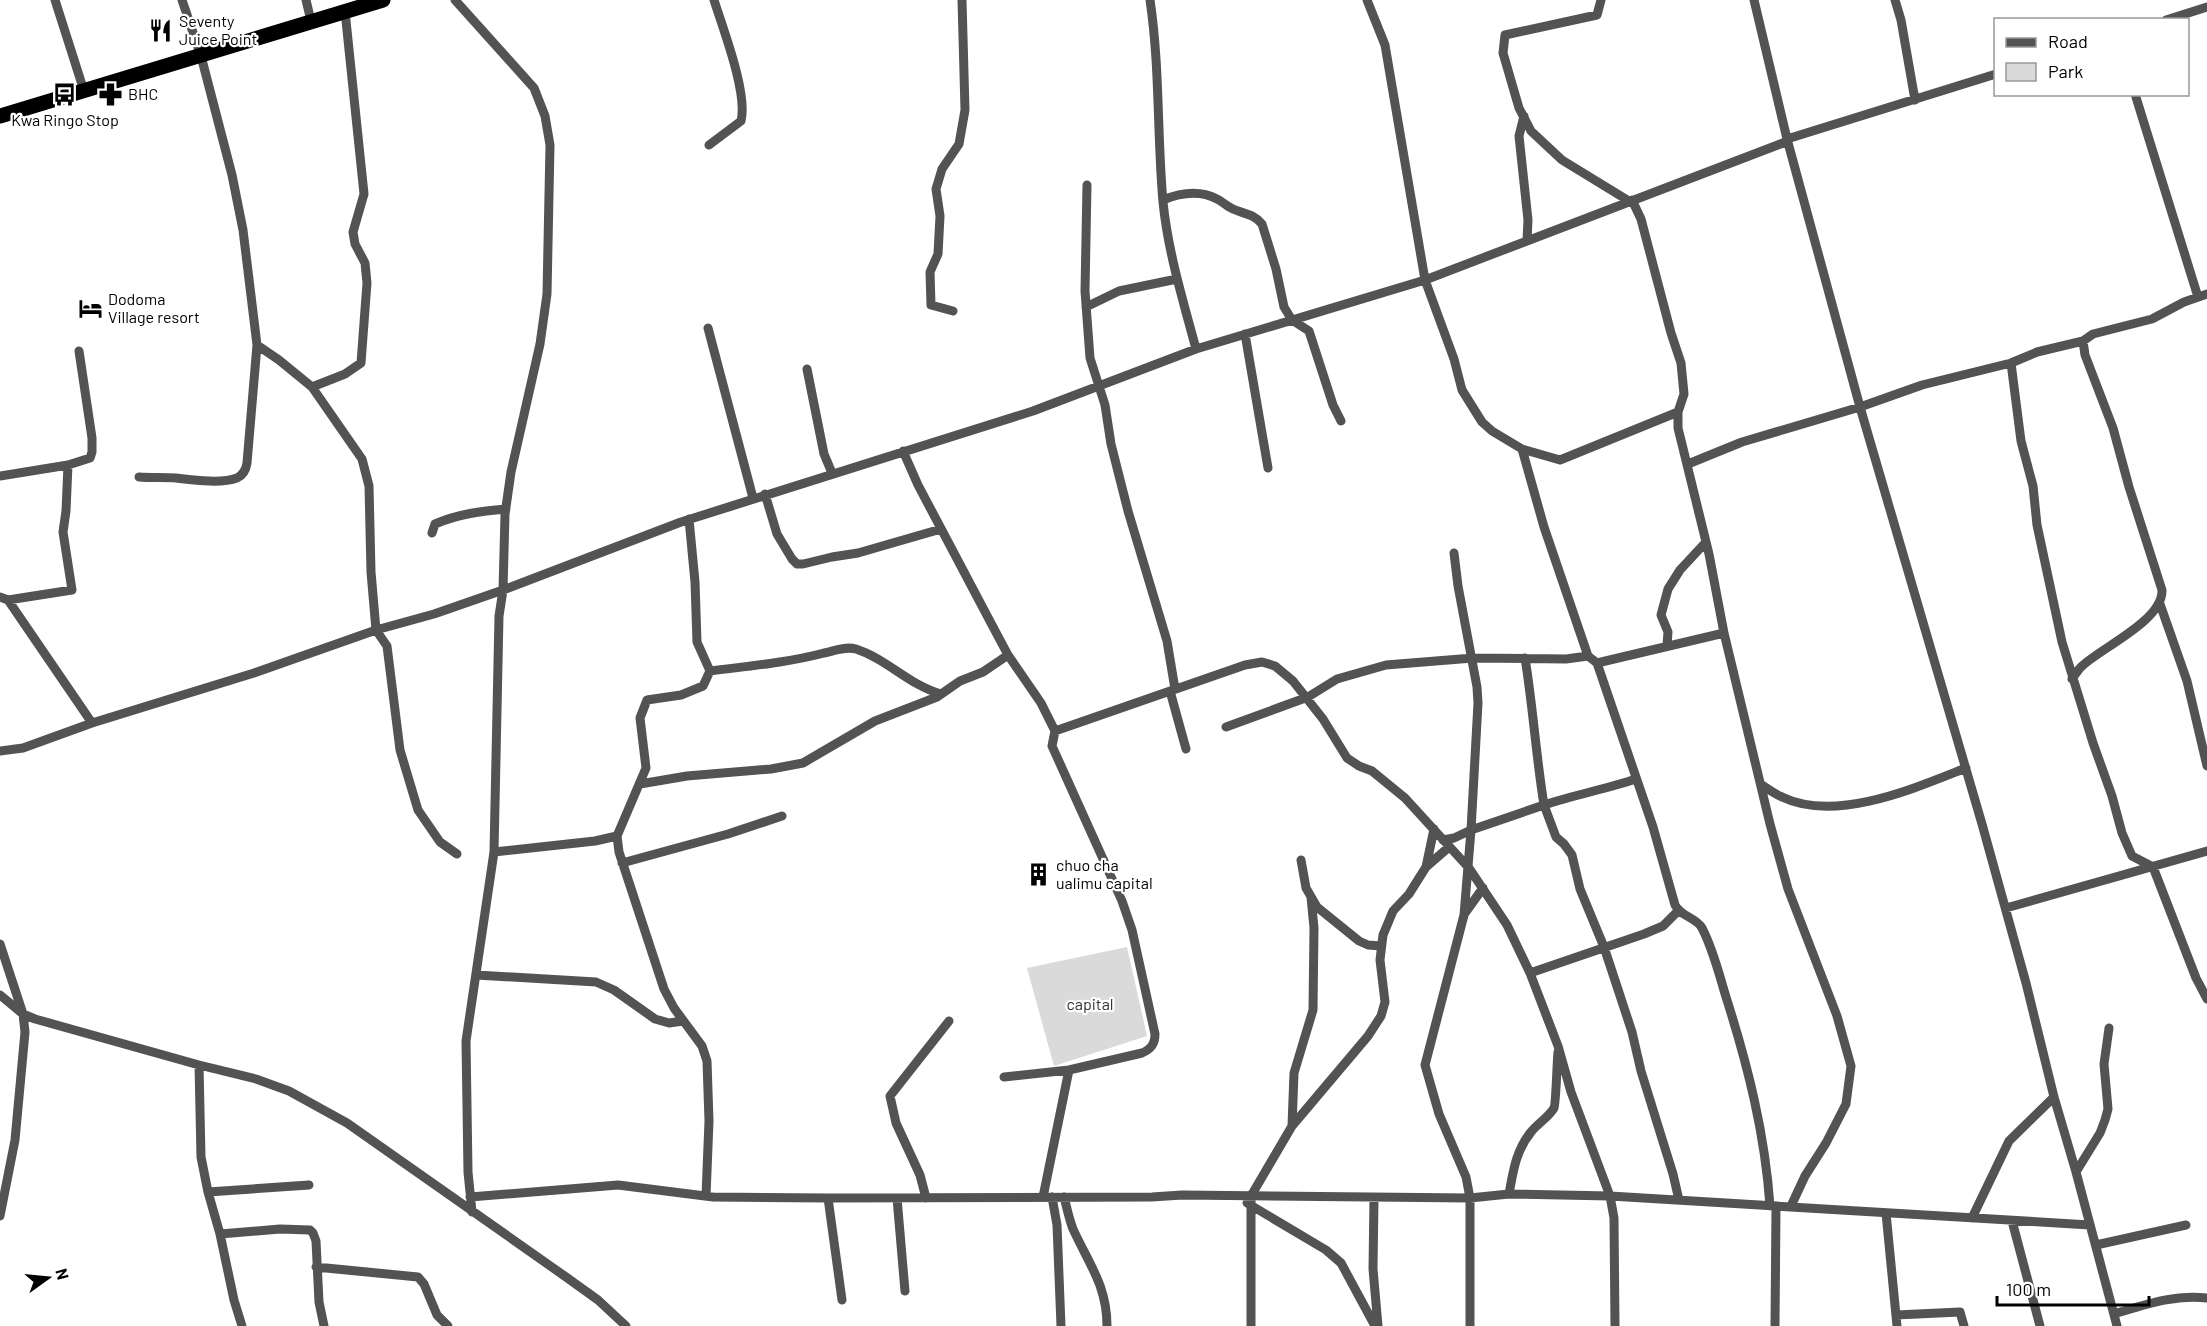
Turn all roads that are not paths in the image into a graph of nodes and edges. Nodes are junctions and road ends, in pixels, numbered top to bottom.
1 (55, 0) edge
2 (182, 0) edge
3 (306, 0) edge
4 (383, 0) edge
5 (455, 0) edge
6 (714, 0) edge
7 (962, 0) edge
8 (1150, 0) edge
9 (1367, 0) edge
10 (1601, 0) edge
11 (1754, 0) edge
12 (1895, 0) edge
13 (2207, 7) edge
14 (345, 11) junction
15 (2172, 18) edge
16 (311, 21) junction
17 (201, 56) junction
18 (1994, 74) edge
19 (84, 91) junction
20 (2136, 96) edge
21 (1915, 99) junction
22 (0, 116) edge
23 (1524, 116) junction
24 (1788, 140) junction
25 (709, 145) dead end
26 (1087, 185) dead end
27 (1163, 200) junction
28 (1631, 201) junction
29 (1527, 240) junction
30 (1177, 279) junction
31 (1425, 280) junction
32 (2203, 295) edge
33 (1086, 308) junction
34 (953, 311) dead end
35 (1292, 320) junction
36 (708, 328) dead end
37 (1245, 334) junction
38 (2083, 341) junction
39 (257, 345) junction
40 (1196, 349) junction
41 (79, 351) dead end
42 (2011, 363) junction
43 (807, 369) dead end
44 (312, 387) junction
45 (1100, 387) junction
46 (1860, 406) junction
47 (1678, 412) junction
48 (1341, 422) dead end
49 (1522, 449) junction
50 (903, 451) junction
51 (1688, 464) junction
52 (68, 465) junction
53 (1269, 468) dead end
54 (832, 473) junction
55 (0, 476) edge
56 (139, 477) dead end
57 (765, 494) junction
58 (753, 498) junction
59 (506, 509) junction
60 (689, 519) junction
61 (941, 529) junction
62 (432, 533) dead end
63 (1706, 542) junction
64 (1454, 553) dead end
65 (504, 590) junction
66 (4, 598) edge
67 (2160, 603) junction
68 (376, 630) junction
69 (1724, 633) junction
70 (1667, 645) junction
71 (1008, 655) junction
72 (1588, 656) junction
73 (1473, 658) junction
74 (1526, 658) junction
75 (1597, 663) junction
76 (710, 671) junction
77 (2072, 679) junction
78 (1173, 690) junction
79 (941, 694) junction
80 (1308, 697) junction
81 (92, 723) junction
82 (1226, 727) dead end
83 (1055, 731) junction
84 (1186, 749) dead end
85 (0, 751) edge
86 (2207, 766) edge
87 (1966, 768) junction
88 (1636, 779) junction
89 (640, 784) junction
90 (1762, 785) junction
91 (1544, 805) junction
92 (782, 816) dead end
93 (1434, 829) junction
94 (1471, 830) junction
95 (617, 836) junction
96 (1446, 844) junction
97 (2207, 851) edge
98 (494, 852) junction
99 (458, 854) dead end
100 (1301, 860) dead end
101 (622, 863) junction
102 (1426, 867) junction
103 (2153, 867) junction
104 (1469, 868) junction
105 (1483, 888) junction
106 (1311, 897) junction
107 (2006, 908) junction
108 (1678, 911) junction
109 (1464, 915) junction
110 (0, 944) edge
111 (1381, 946) junction
112 (1604, 947) junction
113 (1530, 973) junction
114 (476, 975) junction
115 (0, 995) edge
116 (2207, 999) edge
117 (23, 1014) junction
118 (683, 1021) junction
119 (950, 1021) dead end
120 (2109, 1028) dead end
121 (1558, 1046) junction
122 (199, 1065) junction
123 (1069, 1070) junction
124 (1004, 1077) dead end
125 (2054, 1097) junction
126 (1292, 1126) junction
127 (2076, 1172) junction
128 (309, 1185) dead end
129 (208, 1192) junction
130 (1509, 1194) junction
131 (706, 1196) junction
132 (1610, 1196) junction
133 (470, 1197) junction
134 (1048, 1197) junction
135 (1064, 1197) junction
136 (828, 1198) junction
137 (897, 1198) junction
138 (926, 1198) junction
139 (1374, 1198) junction
140 (1470, 1198) junction
141 (1678, 1200) junction
142 (1251, 1201) junction
143 (1773, 1206) junction
144 (1791, 1206) junction
145 (472, 1212) junction
146 (1886, 1213) junction
147 (0, 1216) edge
148 (1972, 1218) junction
149 (2012, 1221) junction
150 (2090, 1225) junction
151 (2186, 1225) dead end
152 (220, 1234) junction
153 (2096, 1245) junction
154 (316, 1267) junction
155 (905, 1292) dead end
156 (2207, 1298) edge
157 (842, 1300) dead end
158 (2114, 1314) junction
159 (1896, 1315) junction
160 (242, 1326) edge
161 (324, 1326) edge
162 (448, 1326) edge
163 (626, 1326) edge
164 (1061, 1326) edge
165 (1107, 1326) edge
166 (1251, 1326) edge
167 (1377, 1326) edge
168 (1470, 1326) edge
169 (1615, 1326) edge
170 (1776, 1326) edge
171 (1897, 1326) edge
172 (1964, 1326) edge
173 (2040, 1326) edge
174 (2117, 1326) edge

1 - 19 street
2 - 17 street
3 - 16 street
4 - 14 highway
5 - 59 street
6 - 25 street
7 - 34 street
8 - 27 street
9 - 31 street
10 - 23 street
11 - 24 street
12 - 21 street
13 - 15 street
14 - 16 highway
14 - 44 street
16 - 17 highway
17 - 19 highway
17 - 39 street
18 - 21 street
19 - 22 highway
20 - 32 street
21 - 24 street
23 - 28 street
23 - 29 street
24 - 28 street
24 - 46 street
26 - 33 street
27 - 30 street
27 - 35 street
28 - 29 street
28 - 47 street
29 - 31 street
30 - 33 street
30 - 40 street
31 - 35 street
31 - 49 street
32 - 38 street
33 - 45 street
35 - 37 street
35 - 48 street
36 - 58 street
37 - 40 street
37 - 53 street
38 - 42 street
38 - 67 street
39 - 44 street
39 - 56 street
40 - 45 street
41 - 52 street
42 - 46 street
42 - 77 street
43 - 54 street
44 - 68 street
45 - 50 street
45 - 78 street
46 - 51 street
46 - 87 street
47 - 49 street
47 - 51 street
49 - 72 street
50 - 54 street
50 - 61 street
51 - 63 street
52 - 55 street
52 - 66 street
54 - 57 street
57 - 58 street
57 - 61 street
58 - 60 street
59 - 62 street
59 - 65 street
60 - 65 street
60 - 76 street
61 - 71 street
63 - 69 street
63 - 70 street
64 - 73 street
65 - 68 street
65 - 98 street
66 - 81 street
67 - 77 street
67 - 86 street
68 - 81 street
68 - 99 street
69 - 70 street
69 - 90 street
70 - 75 street
71 - 79 street
71 - 83 street
72 - 74 street
72 - 75 street
73 - 74 street
73 - 80 street
73 - 94 street
74 - 91 street
75 - 88 street
76 - 79 street
76 - 89 street
77 - 103 street
78 - 80 street
78 - 83 street
78 - 84 street
79 - 89 street
80 - 82 street
80 - 93 street
81 - 85 street
83 - 123 street
87 - 90 street
87 - 107 street
88 - 91 street
88 - 108 street
89 - 95 street
90 - 144 street
91 - 94 street
91 - 112 street
92 - 101 street
93 - 96 street
93 - 102 street
94 - 96 street
94 - 104 street
95 - 98 street
95 - 101 street
96 - 102 street
96 - 104 street
97 - 103 street
98 - 114 street
100 - 106 street
101 - 118 street
102 - 111 street
103 - 107 street
103 - 116 street
104 - 105 street
104 - 109 street
105 - 109 street
105 - 113 street
106 - 111 street
106 - 126 street
107 - 125 street
108 - 112 street
108 - 143 street
109 - 140 street
110 - 117 street
111 - 126 street
112 - 113 street
112 - 141 street
113 - 121 street
114 - 118 street
114 - 133 street
115 - 117 street
117 - 122 street
117 - 147 street
118 - 131 street
119 - 138 street
120 - 127 street
121 - 130 street
121 - 132 street
122 - 129 street
122 - 145 street
123 - 124 street
123 - 134 street
125 - 127 street
125 - 148 street
126 - 142 street
127 - 150 street
128 - 129 street
129 - 152 street
130 - 132 street
130 - 140 street
131 - 133 street
131 - 136 street
132 - 141 street
132 - 169 street
133 - 145 street
134 - 135 street
134 - 138 street
134 - 164 street
135 - 142 street
135 - 165 street
136 - 137 street
136 - 157 street
137 - 138 street
137 - 155 street
139 - 140 street
139 - 142 street
139 - 167 street
140 - 168 street
141 - 143 street
142 - 166 street
142 - 167 street
143 - 144 street
143 - 170 street
144 - 146 street
145 - 163 street
146 - 148 street
146 - 159 street
148 - 149 street
149 - 150 street
149 - 173 street
150 - 153 street
151 - 153 street
152 - 154 street
152 - 160 street
153 - 158 street
154 - 161 street
154 - 162 street
156 - 158 street
158 - 174 street
159 - 171 street
159 - 172 street

